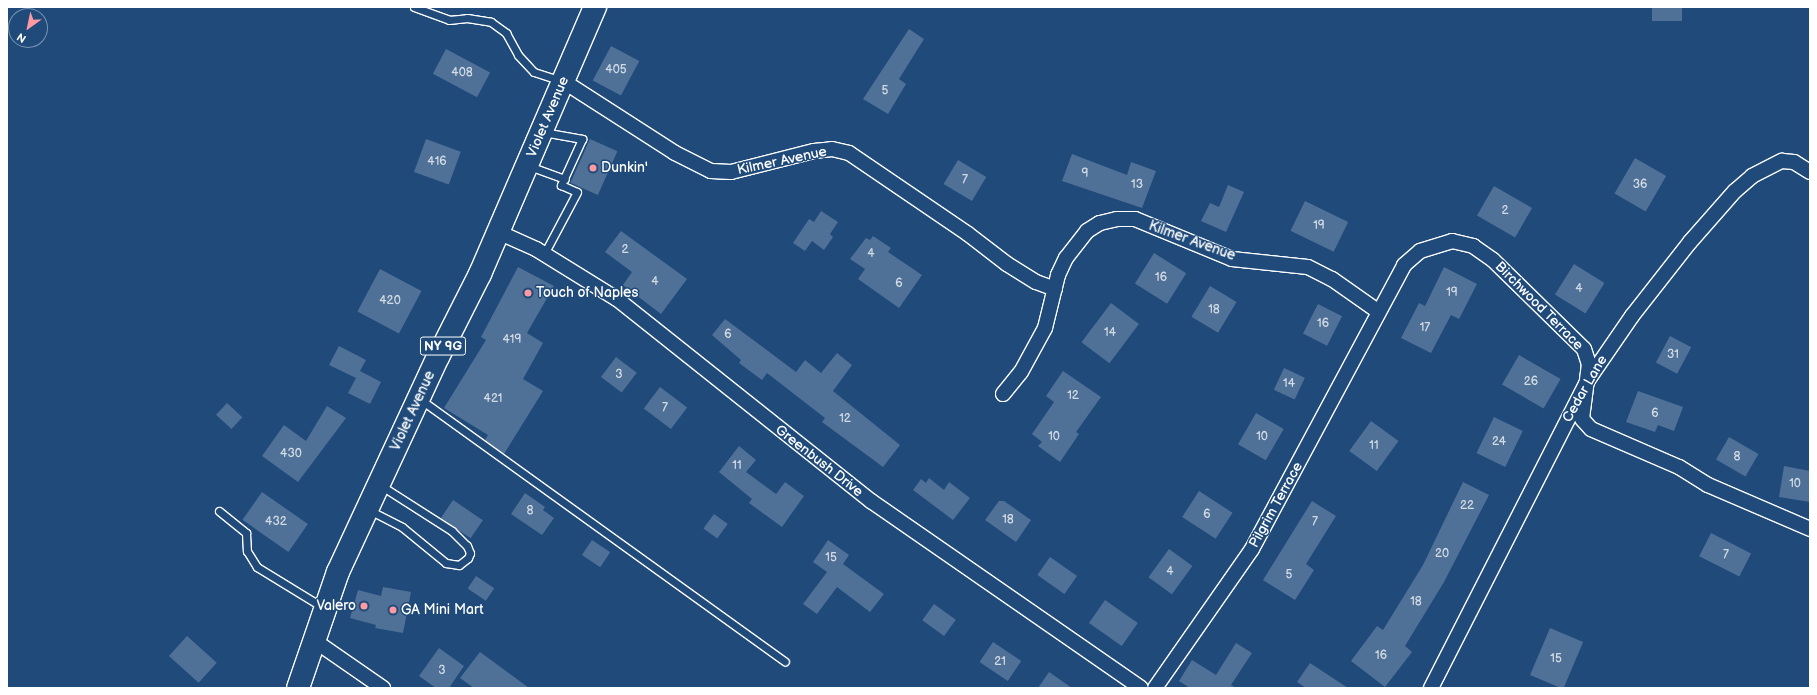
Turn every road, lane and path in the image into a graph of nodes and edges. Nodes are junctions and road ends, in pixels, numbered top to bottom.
1 (414, 7) edge
2 (595, 7) edge
3 (563, 81) junction
4 (542, 132) junction
5 (527, 166) junction
6 (1810, 172) edge
7 (564, 179) junction
8 (498, 232) junction
9 (544, 254) junction
10 (1055, 289) junction
11 (1379, 312) junction
12 (1588, 380) junction
13 (1003, 394) dead end
14 (419, 399) junction
15 (379, 484) junction
16 (367, 509) junction
17 (219, 511) dead end
18 (1810, 529) edge
19 (326, 609) junction
20 (315, 641) junction
21 (785, 662) dead end
22 (298, 688) edge
23 (383, 688) edge
24 (1141, 688) edge
25 (1155, 688) edge
26 (1431, 688) edge

1 - 3 lane
2 - 3 main road, Violet Avenue / NY 9G
3 - 4 main road, Violet Avenue / NY 9G
3 - 10 street, Kilmer Avenue
4 - 5 main road, Violet Avenue / NY 9G
4 - 7 lane
5 - 7 lane
5 - 8 main road, Violet Avenue / NY 9G
6 - 12 street, Cedar Lane
7 - 9 lane
8 - 9 street, Greenbush Drive
8 - 14 main road, Violet Avenue / NY 9G
9 - 24 street, Greenbush Drive
10 - 11 street, Kilmer Avenue
10 - 13 street, Kilmer Avenue
11 - 12 street, Birchwood Terrace
11 - 25 street, Pilgrim Terrace
12 - 18 street, Birchwood Terrace
12 - 26 street, Cedar Lane
14 - 15 main road, Violet Avenue / NY 9G
14 - 21 lane
15 - 16 main road, Violet Avenue / NY 9G
15 - 16 lane
16 - 19 main road, Violet Avenue / NY 9G
17 - 19 lane
19 - 20 main road, Violet Avenue / NY 9G
20 - 22 main road, Violet Avenue / NY 9G
20 - 23 street

